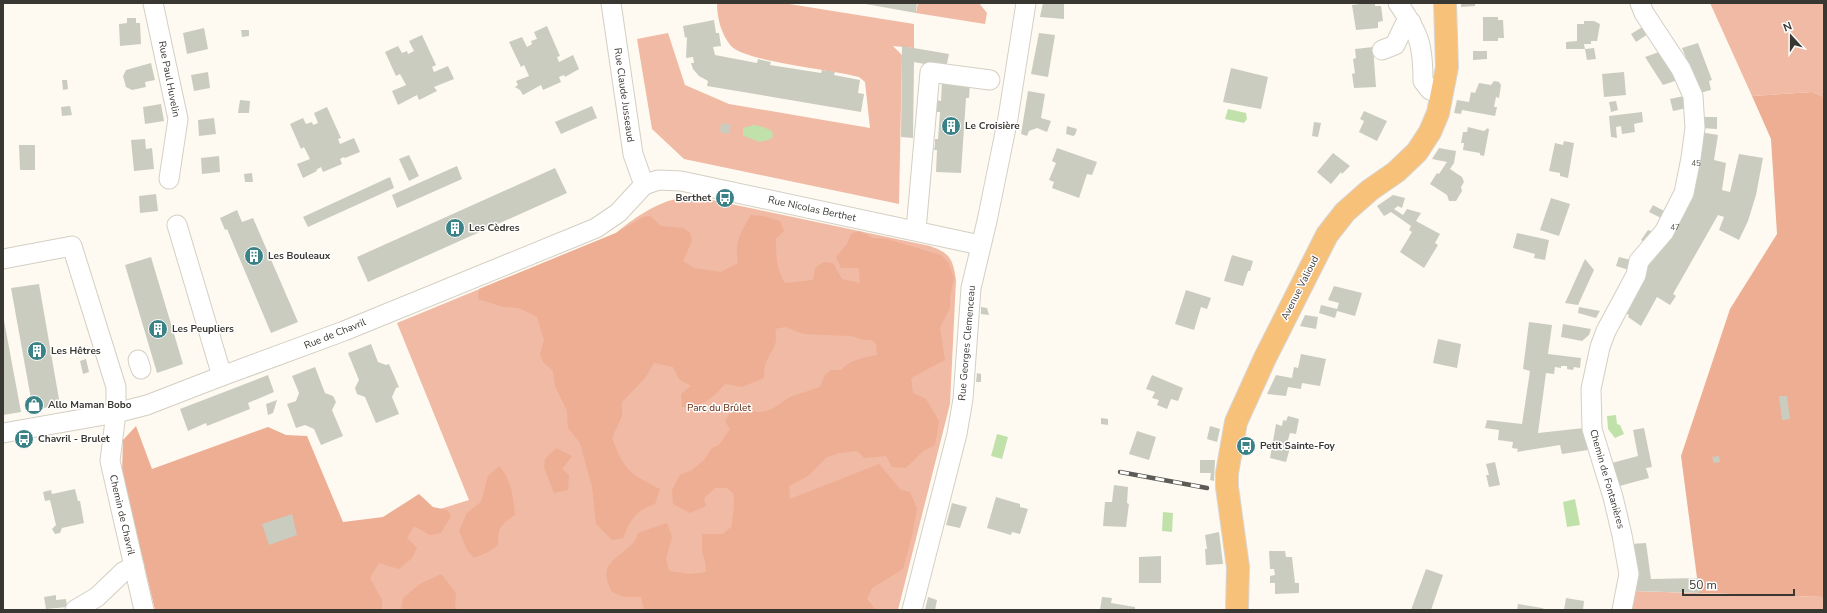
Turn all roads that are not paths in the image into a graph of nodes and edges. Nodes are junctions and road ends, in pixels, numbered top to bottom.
1 (154, 3) edge
2 (611, 3) edge
3 (1026, 3) edge
4 (1398, 3) edge
5 (1445, 3) edge
6 (1640, 3) edge
7 (1411, 22) junction
8 (1382, 50) dead end
9 (990, 80) dead end
10 (1443, 92) junction
11 (169, 179) dead end
12 (644, 185) junction
13 (177, 225) dead end
14 (916, 230) junction
15 (980, 245) junction
16 (3, 259) edge
17 (222, 376) junction
18 (116, 413) junction
19 (3, 433) edge
20 (134, 566) junction
21 (75, 610) edge
22 (144, 610) edge
23 (912, 610) edge
24 (1237, 610) edge
25 (1622, 610) edge

1 - 11 street, Rue Paul Huvelin
2 - 12 street, Rue Claude Jusseaud
3 - 15 street, Rue Georges Clemenceau
4 - 7 street
5 - 10 main road, Avenue Valioud
6 - 25 street, Chemin de Fontanières
7 - 8 street
7 - 10 street
9 - 14 street
10 - 24 main road, Avenue Valioud
12 - 14 street, Rue Nicolas Berthet
12 - 17 street, Rue de Chavril
13 - 17 street
14 - 15 street, Rue Nicolas Berthet
15 - 23 street, Rue Georges Clemenceau
16 - 18 street, Chemin de Chavril
17 - 18 street, Rue de Chavril
18 - 19 street, Rue de Chavril
18 - 20 street, Chemin de Chavril
20 - 21 street, Chemin de Chavril
20 - 22 street

